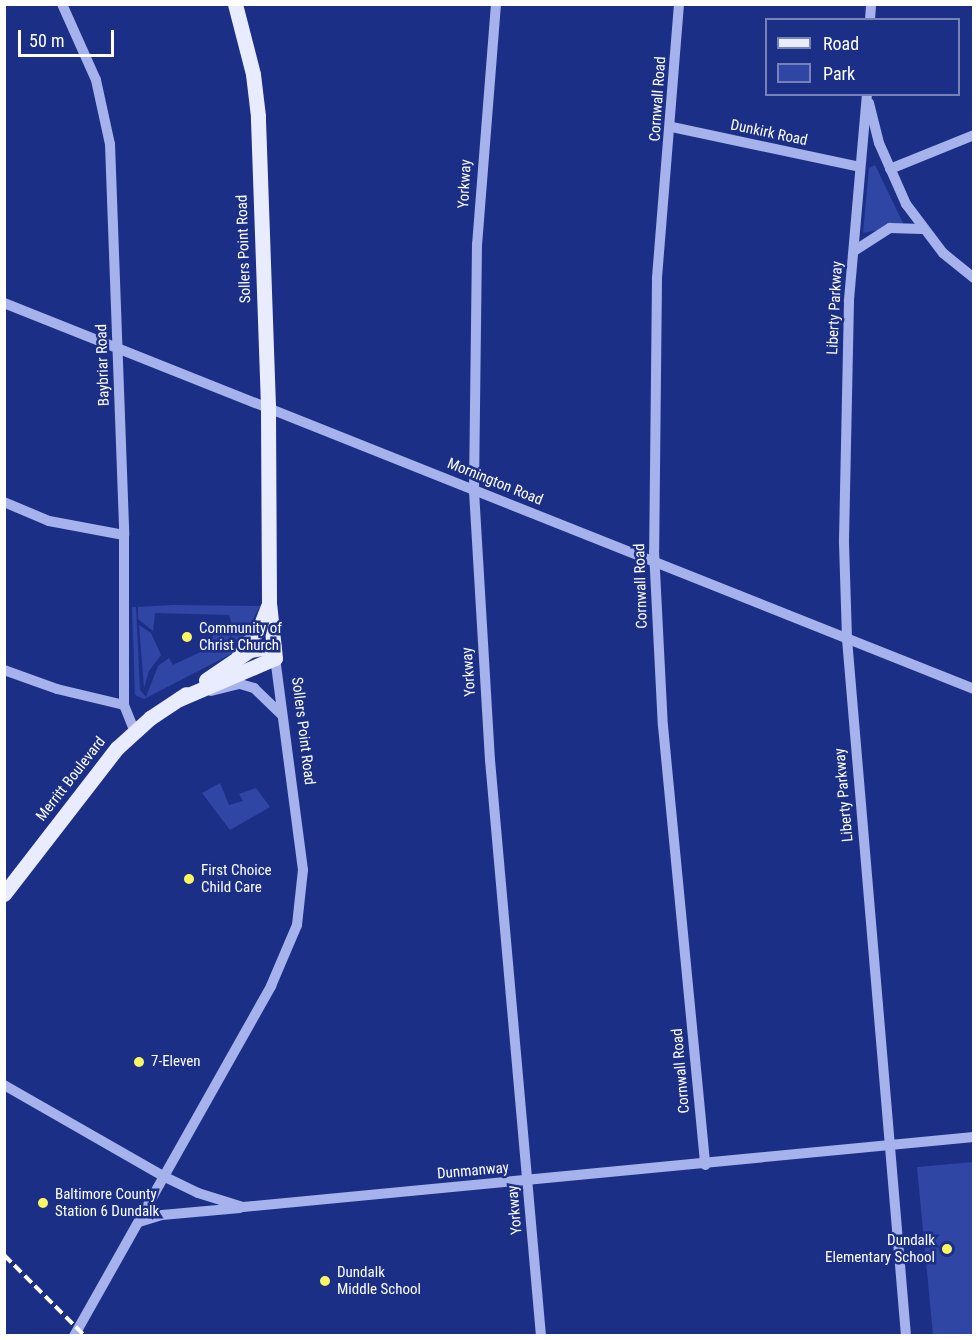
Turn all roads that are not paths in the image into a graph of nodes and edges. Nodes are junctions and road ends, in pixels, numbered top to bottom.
1 (62, 4) edge
2 (235, 4) edge
3 (496, 4) edge
4 (679, 4) edge
5 (867, 96) edge
6 (867, 96) edge
7 (672, 127) junction
8 (974, 135) edge
9 (860, 168) junction
10 (890, 169) junction
11 (922, 229) junction
12 (854, 251) junction
13 (974, 278) edge
14 (4, 303) edge
15 (117, 347) junction
16 (267, 406) junction
17 (474, 491) junction
18 (4, 502) edge
19 (124, 535) junction
20 (654, 561) junction
21 (269, 603) junction
22 (847, 639) junction
23 (275, 652) junction
24 (234, 660) junction
25 (4, 670) edge
26 (974, 689) edge
27 (179, 699) junction
28 (124, 705) junction
29 (283, 716) junction
30 (134, 730) junction
31 (4, 894) edge
32 (4, 1085) edge
33 (974, 1137) edge
34 (888, 1145) junction
35 (705, 1165) junction
36 (163, 1176) junction
37 (527, 1181) junction
38 (243, 1207) junction
39 (139, 1222) junction
40 (74, 1335) edge
41 (541, 1335) edge
42 (906, 1335) edge

1 - 15 street, Baybriar Road
2 - 16 main road, Sollers Point Road
3 - 17 street, Yorkway
4 - 7 street, Cornwall Road
5 - 9 street, Liberty Parkway
6 - 10 street
7 - 9 street, Dunkirk Road
7 - 20 street, Cornwall Road
8 - 10 street
9 - 12 street, Liberty Parkway
10 - 11 street
11 - 12 street, Liberty Parkway
11 - 13 street
12 - 22 street, Liberty Parkway
14 - 15 street, Mornington Road
15 - 16 street, Mornington Road
15 - 19 street, Baybriar Road
16 - 17 street, Mornington Road
16 - 21 main road, Sollers Point Road
17 - 20 street, Mornington Road
17 - 37 street, Yorkway
18 - 19 street
19 - 28 street, Baybriar Road
20 - 22 street, Mornington Road
20 - 35 street, Cornwall Road
21 - 23 main road, Sollers Point Road
21 - 24 main road
22 - 26 street, Mornington Road
22 - 34 street, Liberty Parkway
23 - 24 main road, Merritt Boulevard
23 - 27 main road, Merritt Boulevard
23 - 29 street, Sollers Point Road
24 - 27 main road, Merritt Boulevard
25 - 28 street
27 - 29 street
27 - 30 main road, Merritt Boulevard
28 - 30 street, Baybriar Road
29 - 36 street, Sollers Point Road
30 - 31 main road, Merritt Boulevard
32 - 36 street, Dunmanway
33 - 34 street, Dunmanway
34 - 35 street, Dunmanway
34 - 42 street, Liberty Parkway
35 - 37 street, Dunmanway
36 - 38 street, Dunmanway
36 - 39 street, Sollers Point Road
37 - 38 street, Dunmanway
37 - 41 street, Yorkway
38 - 39 street
39 - 40 street, Sollers Point Road

